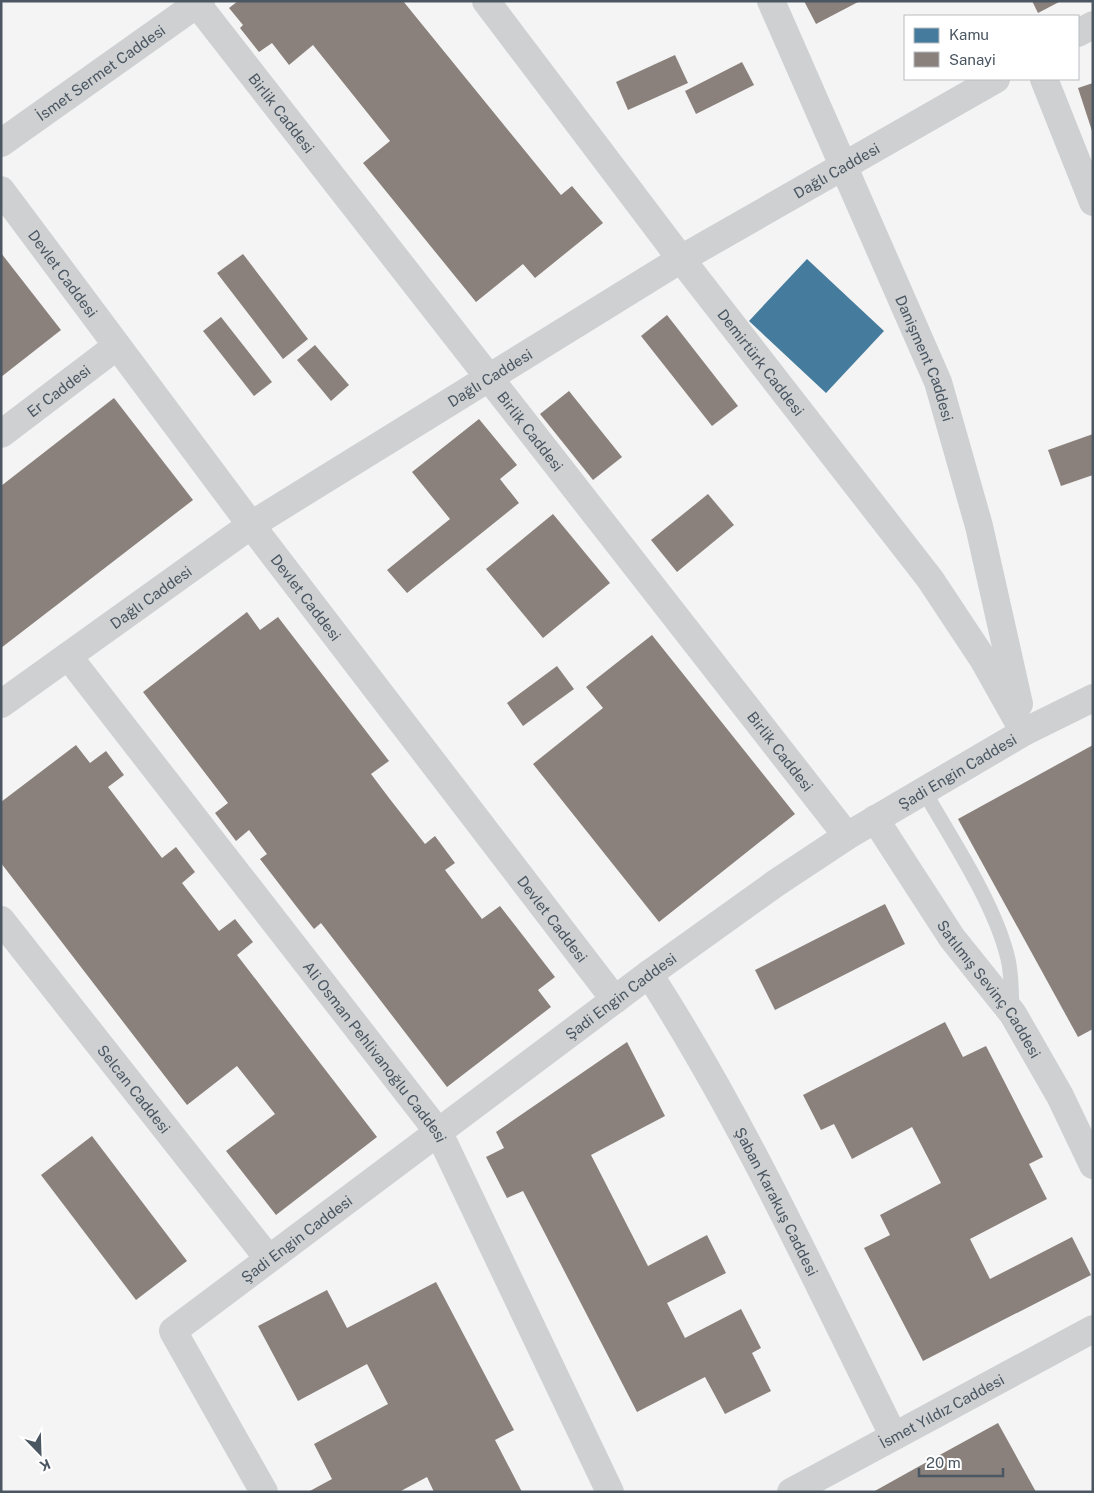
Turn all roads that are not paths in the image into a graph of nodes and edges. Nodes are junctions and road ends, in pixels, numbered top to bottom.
1 (486, 1) edge
2 (770, 1) edge
3 (199, 3) edge
4 (1093, 25) edge
5 (1079, 32) edge
6 (994, 80) edge
7 (1044, 80) edge
8 (1, 143) edge
9 (842, 166) junction
10 (1, 190) edge
11 (1093, 202) edge
12 (681, 259) junction
13 (117, 346) junction
14 (490, 379) junction
15 (1, 434) edge
16 (250, 525) junction
17 (68, 656) junction
18 (1093, 698) edge
19 (1, 704) edge
20 (1024, 732) junction
21 (924, 791) junction
22 (875, 819) junction
23 (847, 836) junction
24 (1, 920) edge
25 (649, 974) junction
26 (615, 1000) junction
27 (1012, 1014) junction
28 (439, 1133) junction
29 (1093, 1165) edge
30 (268, 1258) junction
31 (1093, 1329) edge
32 (893, 1435) junction
33 (264, 1492) edge
34 (610, 1492) edge
35 (791, 1492) edge

1 - 12 street, Demirtürk Caddesi
2 - 9 street, Danişment Caddesi
3 - 8 street, İsmet Sermet Caddesi
3 - 14 street, Birlik Caddesi
4 - 5 street
6 - 9 street, Dağlı Caddesi
7 - 11 street
9 - 12 street, Dağlı Caddesi
9 - 20 street, Danişment Caddesi
10 - 13 street, Devlet Caddesi
12 - 14 street, Dağlı Caddesi
12 - 20 street, Demirtürk Caddesi
13 - 15 street, Er Caddesi
13 - 16 street, Devlet Caddesi
14 - 16 street, Dağlı Caddesi
14 - 23 street, Birlik Caddesi
16 - 17 street, Dağlı Caddesi
16 - 26 street, Devlet Caddesi
17 - 19 street, Dağlı Caddesi
17 - 28 street, Ali Osman Pehlivanoğlu Caddesi
18 - 20 street, Şadi Engin Caddesi
20 - 21 street, Şadi Engin Caddesi
21 - 22 street, Şadi Engin Caddesi
21 - 27 lane
22 - 23 street, Şadi Engin Caddesi
22 - 27 street, Satılmış Sevinç Caddesi
23 - 25 street, Şadi Engin Caddesi
24 - 30 street, Selcan Caddesi
25 - 26 street, Şadi Engin Caddesi
25 - 32 street, Şaban Karakuş Caddesi
26 - 28 street, Şadi Engin Caddesi
27 - 29 street, Satılmış Sevinç Caddesi
28 - 30 street, Şadi Engin Caddesi
28 - 34 street, Ali Osman Pehlivanoğlu Caddesi
30 - 33 street, Şadi Engin Caddesi
31 - 32 street, İsmet Yıldız Caddesi
32 - 35 street, İsmet Yıldız Caddesi

